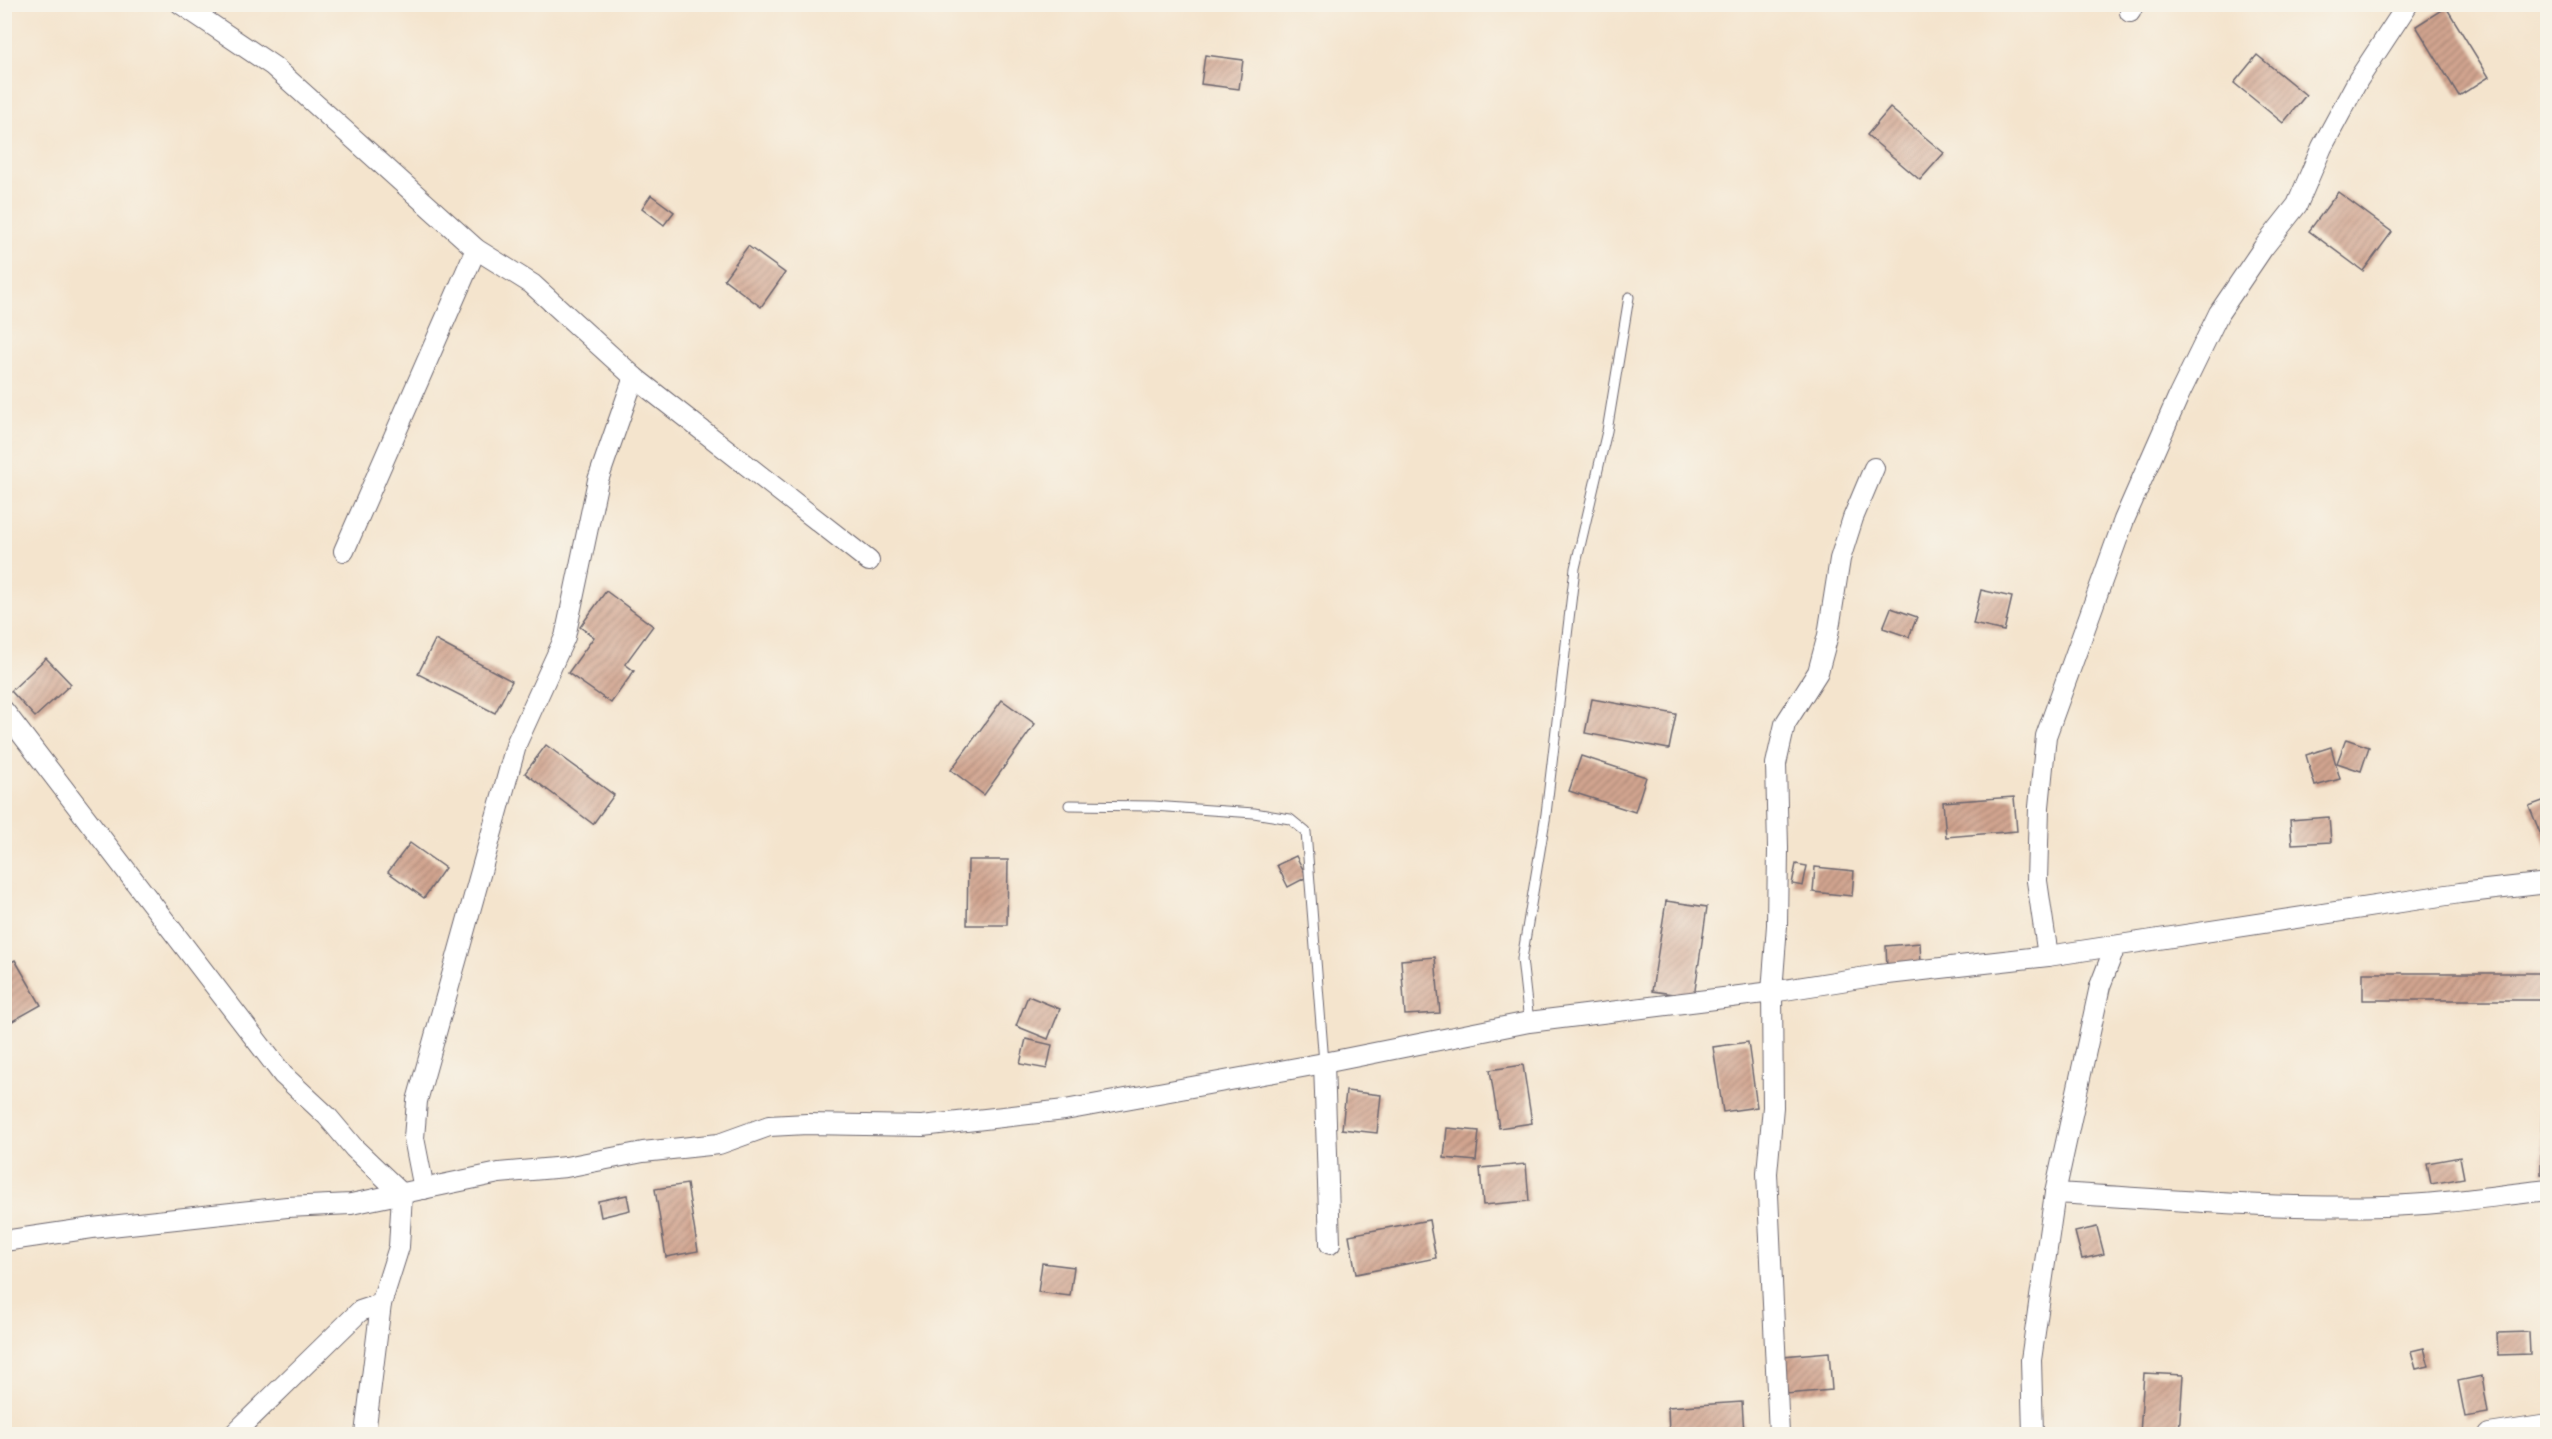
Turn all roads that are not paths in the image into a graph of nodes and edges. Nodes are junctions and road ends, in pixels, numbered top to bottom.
1 (181, 4) edge
2 (2408, 4) edge
3 (476, 249) junction
4 (1629, 297) dead end
5 (634, 377) junction
6 (1874, 468) dead end
7 (344, 551) dead end
8 (869, 561) dead end
9 (4, 711) edge
10 (1069, 805) dead end
11 (2547, 883) edge
12 (2115, 947) junction
13 (2048, 956) junction
14 (1772, 992) junction
15 (1529, 1022) junction
16 (1324, 1063) junction
17 (424, 1189) junction
18 (2547, 1190) edge
19 (2055, 1193) junction
20 (402, 1194) junction
21 (4, 1241) edge
22 (1330, 1244) dead end
23 (381, 1304) junction
24 (2547, 1425) edge
25 (2518, 1432) edge
26 (234, 1434) edge
27 (365, 1434) edge
28 (1779, 1434) edge
29 (2033, 1434) edge
30 (2489, 1434) edge

1 - 3 street
2 - 13 street
3 - 5 street
3 - 7 street
4 - 15 lane
5 - 8 street
5 - 17 street
6 - 14 street
9 - 20 street
10 - 16 lane
11 - 12 street
12 - 13 street
12 - 19 street
13 - 14 street
14 - 15 street
14 - 28 street
15 - 16 street
16 - 17 street
16 - 22 street
17 - 20 street
18 - 19 street
19 - 29 street
20 - 21 street
20 - 23 street
23 - 26 street
23 - 27 street
24 - 25 street
25 - 30 street

